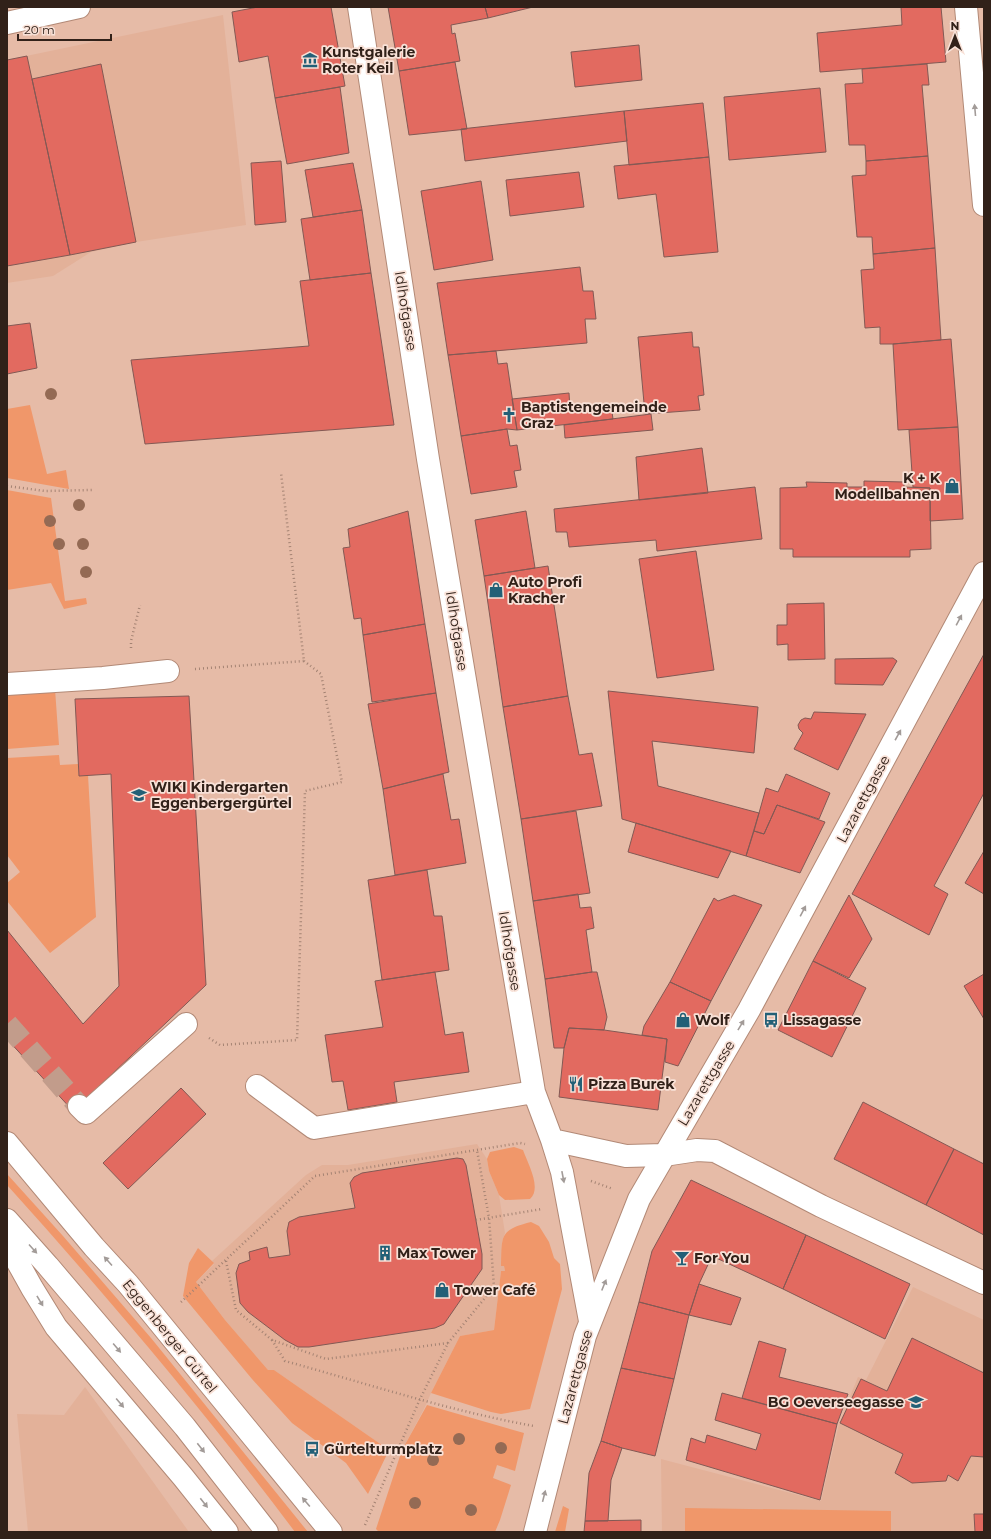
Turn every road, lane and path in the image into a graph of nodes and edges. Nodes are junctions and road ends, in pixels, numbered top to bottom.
1 (79, 7) edge
2 (359, 7) edge
3 (966, 7) edge
4 (7, 23) edge
5 (984, 205) edge
6 (281, 473) dead end
7 (7, 486) edge
8 (92, 490) dead end
9 (984, 573) edge
10 (140, 605) dead end
11 (304, 661) junction
12 (168, 671) joint
13 (133, 674) junction
14 (7, 684) edge
15 (186, 1024) joint
16 (257, 1086) dead end
17 (534, 1092) junction
18 (79, 1106) dead end
19 (552, 1140) junction
20 (7, 1143) edge
21 (520, 1143) dead end
22 (477, 1150) junction
23 (664, 1155) junction
24 (542, 1209) dead end
25 (489, 1218) junction
26 (7, 1220) edge
27 (476, 1220) dead end
28 (7, 1243) edge
29 (226, 1261) junction
30 (984, 1283) edge
31 (181, 1302) dead end
32 (590, 1321) junction
33 (272, 1340) junction
34 (448, 1343) junction
35 (420, 1399) junction
36 (535, 1426) dead end
37 (365, 1525) dead end
38 (227, 1532) edge
39 (267, 1532) edge
40 (331, 1532) edge
41 (534, 1532) edge

1 - 4 main road
2 - 17 main road, Idlhofgasse
5 -> 3 main road
6 - 11 path
7 - 8 path
23 -> 9 main road, Lazarettgasse
10 - 13 path
11 - 12 path
11 - 15 path
12 - 13 main road
13 - 14 main road
15 - 18 main road
16 - 17 main road
17 - 19 main road, Idlhofgasse
19 - 23 main road
19 -> 32 main road, Idlhofgasse
40 -> 20 main road, Eggenberger Gürtel
21 - 22 path
22 - 25 path
22 - 29 path
23 - 30 main road
32 -> 23 main road, Lazarettgasse
24 - 25 path
25 - 27 path
25 - 34 path
26 -> 39 main road
28 -> 38 main road
29 - 31 path
29 - 33 path
41 -> 32 main road, Lazarettgasse
33 - 34 path
33 - 35 path
34 - 35 path
35 - 36 path
35 - 37 path

